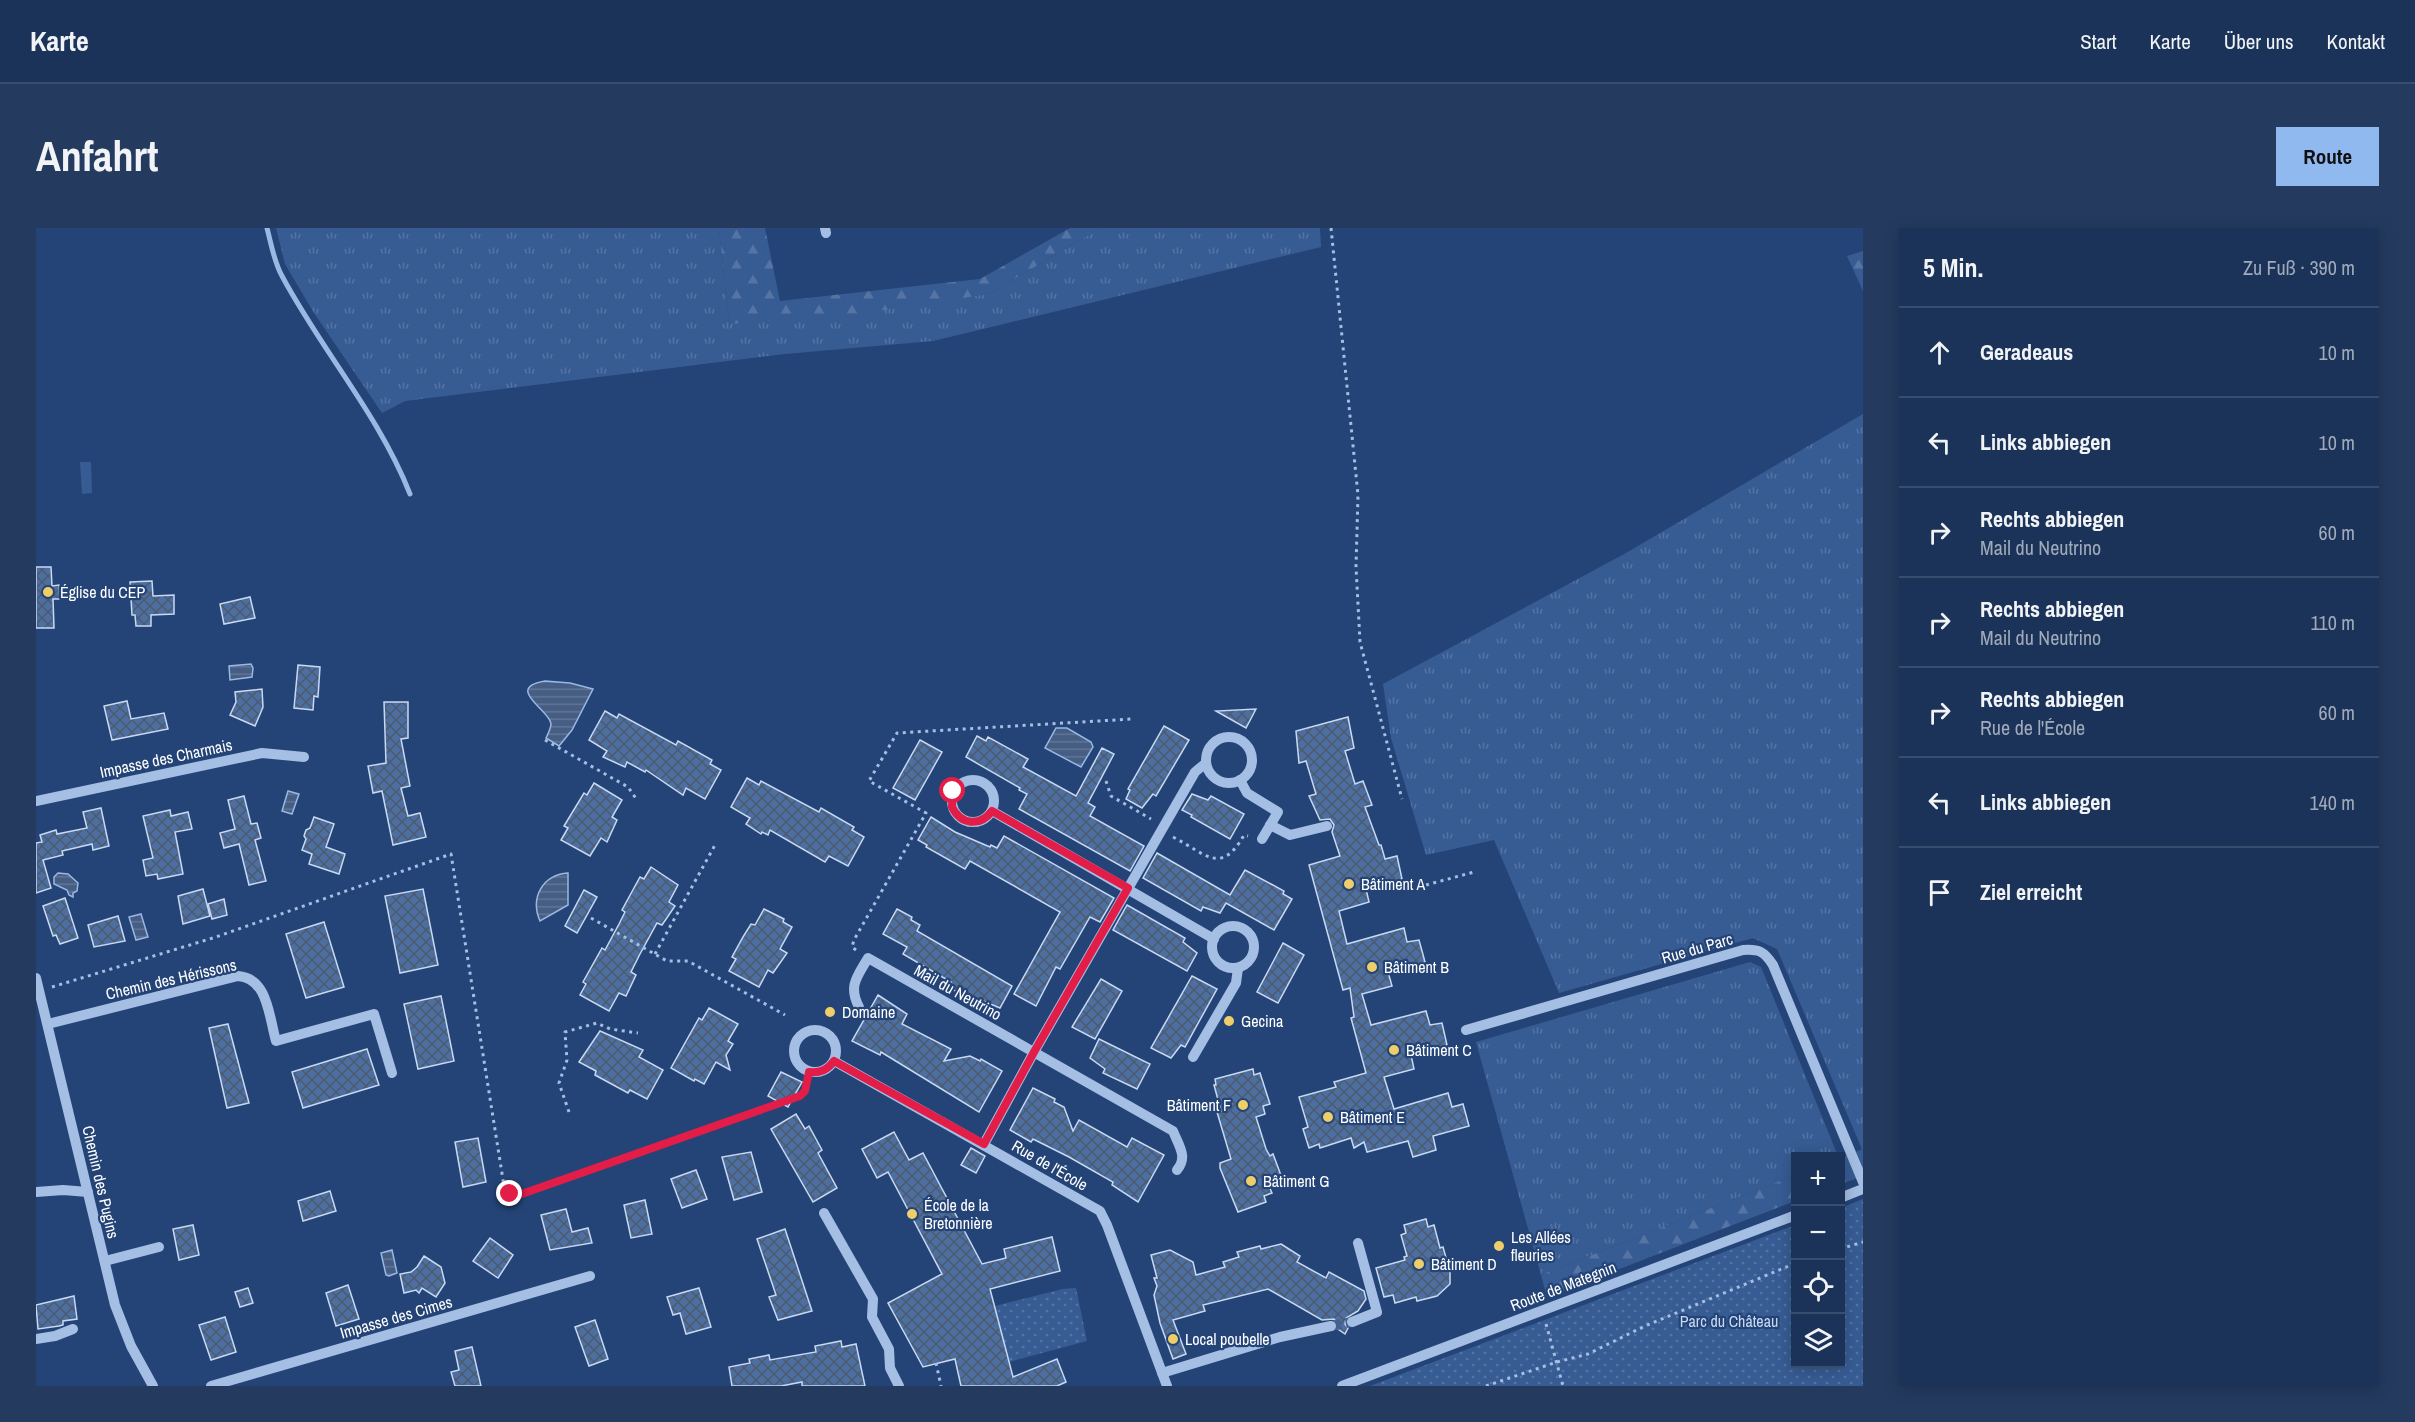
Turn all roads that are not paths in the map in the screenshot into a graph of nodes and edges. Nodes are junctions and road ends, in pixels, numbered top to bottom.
1 (304, 757) dead end
2 (1206, 764) junction
3 (1240, 780) junction
4 (36, 801) edge
5 (992, 811) junction
6 (1270, 825) junction
7 (1327, 826) dead end
8 (1262, 840) road end
9 (1128, 888) junction
10 (1214, 939) junction
11 (1238, 968) junction
12 (36, 978) edge
13 (859, 1007) dead end
14 (48, 1024) junction
15 (1466, 1030) dead end
16 (1034, 1052) junction
17 (1193, 1057) dead end
18 (834, 1061) junction
19 (392, 1073) dead end
20 (984, 1144) junction
21 (1177, 1170) dead end
22 (1863, 1182) edge
23 (1863, 1189) edge
24 (36, 1192) edge
25 (88, 1192) junction
26 (1845, 1196) edge
27 (824, 1213) dead end
28 (1791, 1217) edge
29 (1358, 1243) dead end
30 (159, 1247) dead end
31 (105, 1261) junction
32 (590, 1276) dead end
33 (1352, 1322) tunnel mouth
34 (1331, 1326) tunnel mouth
35 (73, 1329) dead end
36 (36, 1339) edge
37 (1162, 1373) junction
38 (153, 1386) edge
39 (211, 1386) edge
40 (899, 1386) edge
41 (1167, 1386) edge
42 (1342, 1386) edge

1 - 4 street, Impasse des Charmais
2 - 3 street
2 - 3 street
2 - 9 street
3 - 6 street
5 - 5 street
5 - 9 street
6 - 7 street
6 - 8 street
9 - 10 street
9 - 16 street
10 - 11 street
10 - 11 street
11 - 17 street
12 - 14 street, Chemin des Pugins
13 - 16 street, Mail du Neutrino
14 - 19 street, Chemin des Hérissons
14 - 25 street, Chemin des Pugins
15 - 22 street, Rue du Parc
16 - 20 street
16 - 21 street, Mail du Neutrino
18 - 18 street
18 - 20 street, Rue de l'École
20 - 37 street, Rue de l'École
23 - 26 street
24 - 25 street
25 - 31 street, Chemin des Pugins
27 - 40 street
28 - 42 street, Route de Mategnin
29 - 33 street
30 - 31 street
31 - 38 street, Chemin des Pugins
32 - 39 street, Impasse des Cimes
34 - 37 street
35 - 36 street
37 - 41 street, Rue de l'École

